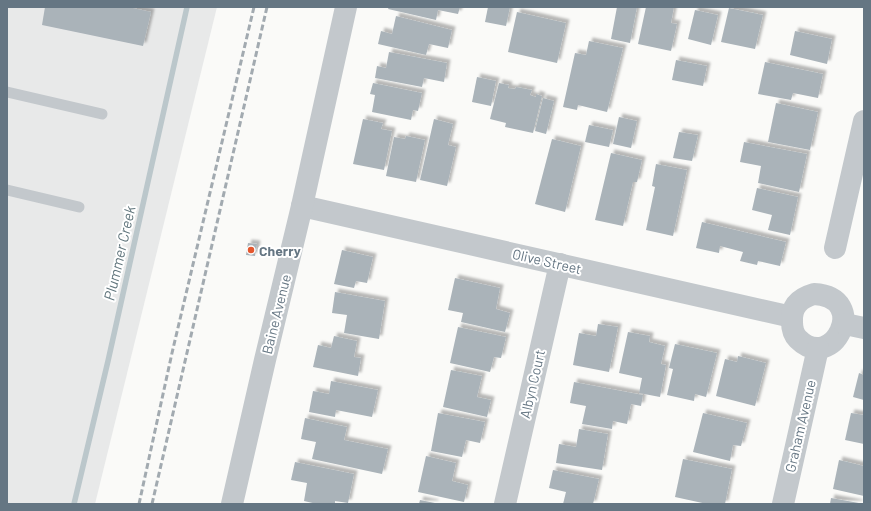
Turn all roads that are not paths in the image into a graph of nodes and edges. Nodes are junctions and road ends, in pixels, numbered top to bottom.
1 (346, 7) edge
2 (7, 92) edge
3 (102, 114) dead end
4 (864, 120) edge
5 (7, 190) edge
6 (302, 206) junction
7 (79, 207) dead end
8 (835, 248) dead end
9 (560, 264) junction
10 (792, 317) junction
11 (854, 326) edge
12 (818, 348) junction
13 (232, 504) edge
14 (505, 504) edge
15 (783, 504) edge

1 - 6 street, Baine Avenue
2 - 3 lane
4 - 8 street
5 - 7 lane
6 - 9 street, Olive Street
6 - 13 street, Baine Avenue
9 - 10 street, Olive Street
9 - 14 street, Albyn Court
10 - 11 street
10 - 12 street
11 - 12 street
12 - 15 street, Graham Avenue

